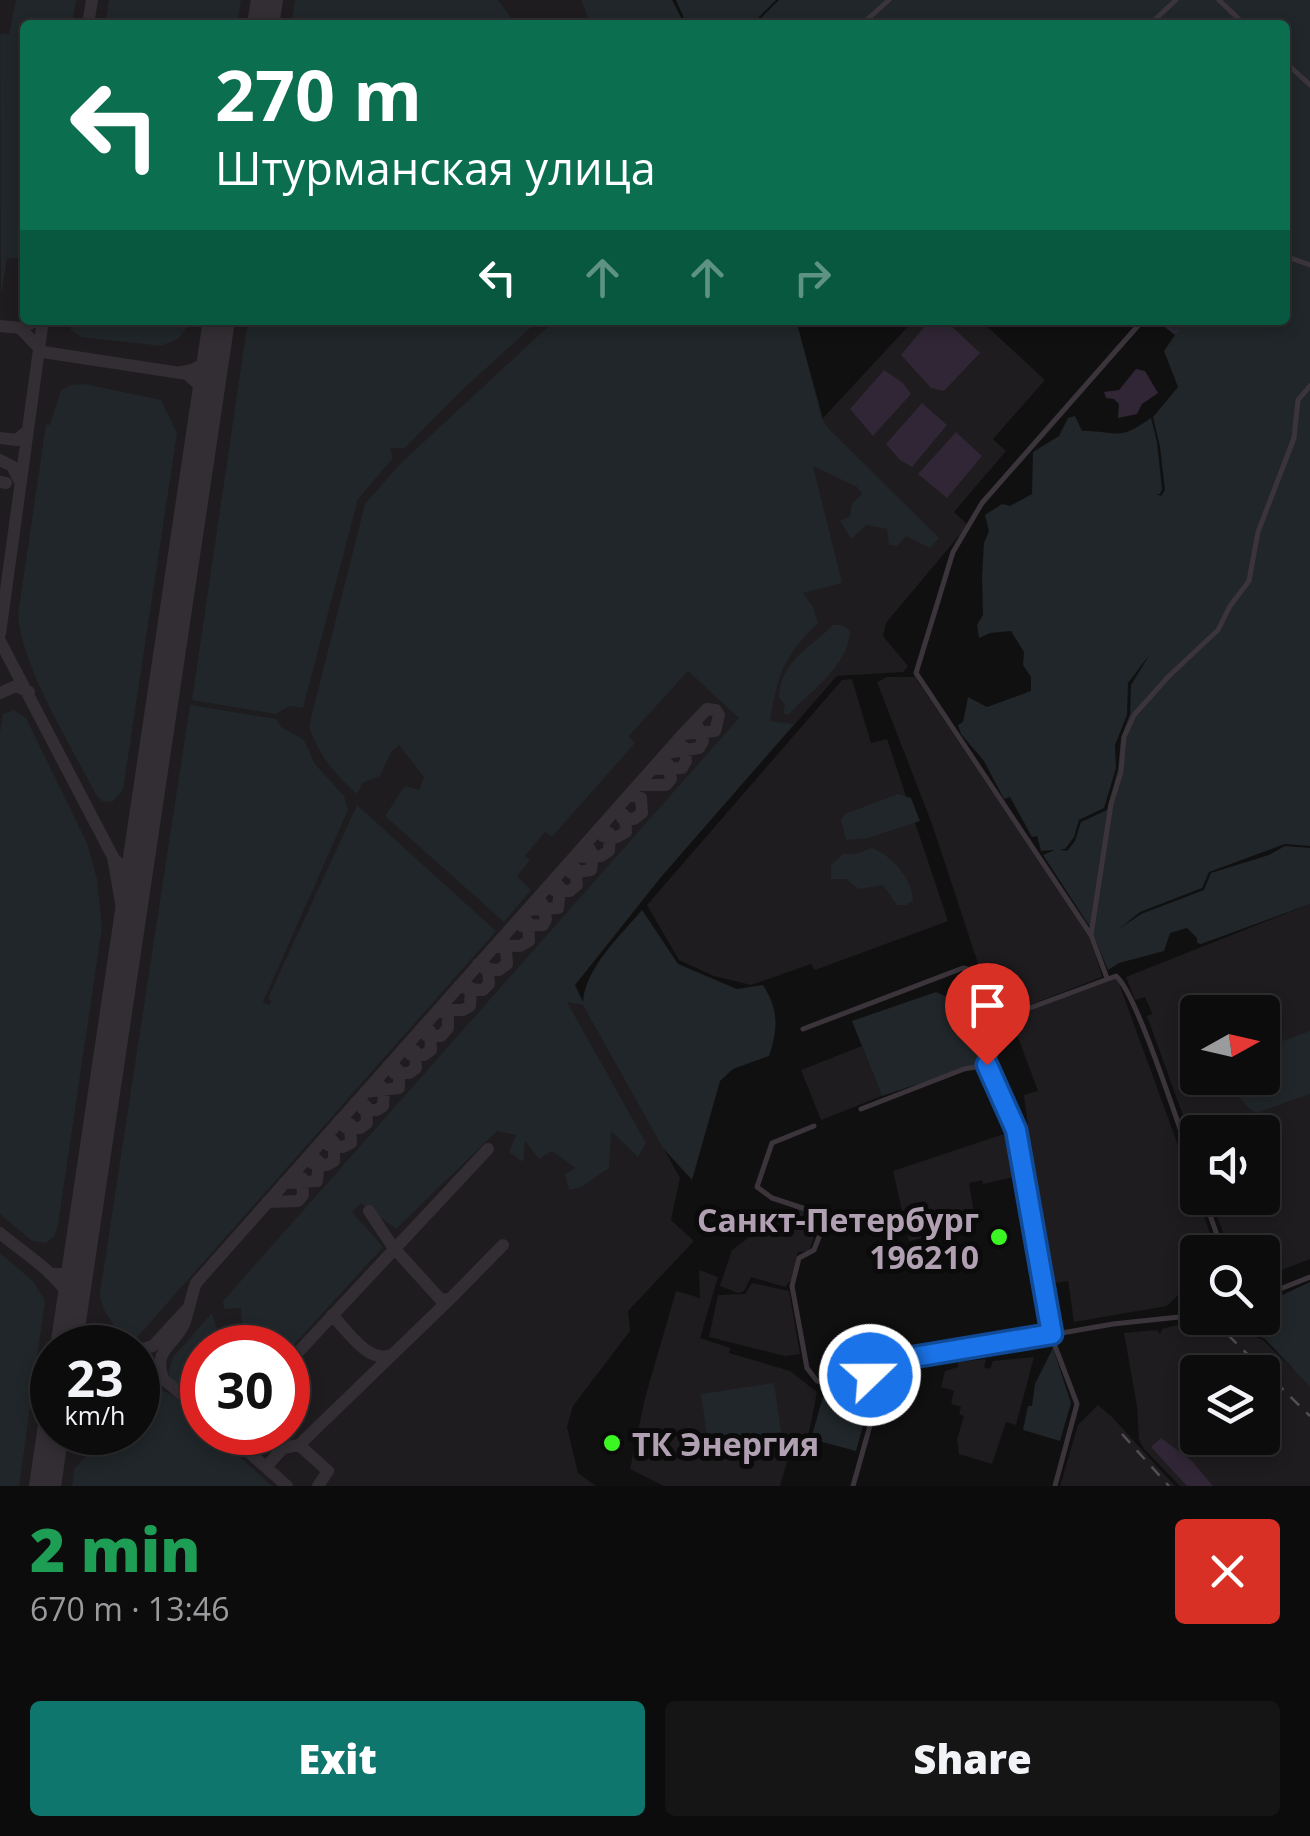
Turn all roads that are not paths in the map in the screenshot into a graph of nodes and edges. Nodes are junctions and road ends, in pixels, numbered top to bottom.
1 (889, 0) edge
2 (1176, 0) edge
3 (1219, 0) edge
4 (867, 20) edge
5 (1155, 20) edge
6 (1240, 20) edge
7 (1290, 69) edge
8 (1310, 85) edge
9 (1139, 325) edge
10 (1310, 386) edge
11 (1091, 935) junction
12 (1107, 978) junction
13 (803, 1029) dead end
14 (861, 1110) dead end
15 (814, 1126) dead end
16 (1180, 1131) edge
17 (1310, 1277) edge
18 (1280, 1289) edge
19 (1180, 1316) edge
20 (1052, 1334) junction
21 (884, 1376) junction
22 (853, 1486) edge
23 (1055, 1486) edge

1 - 4 street
2 - 5 street
3 - 6 street
7 - 8 street
9 - 11 street
10 - 11 street
11 - 12 street
12 - 13 street
12 - 16 street
14 - 20 street
15 - 21 street
17 - 18 street
19 - 20 street
20 - 21 street
20 - 23 street
21 - 22 street

